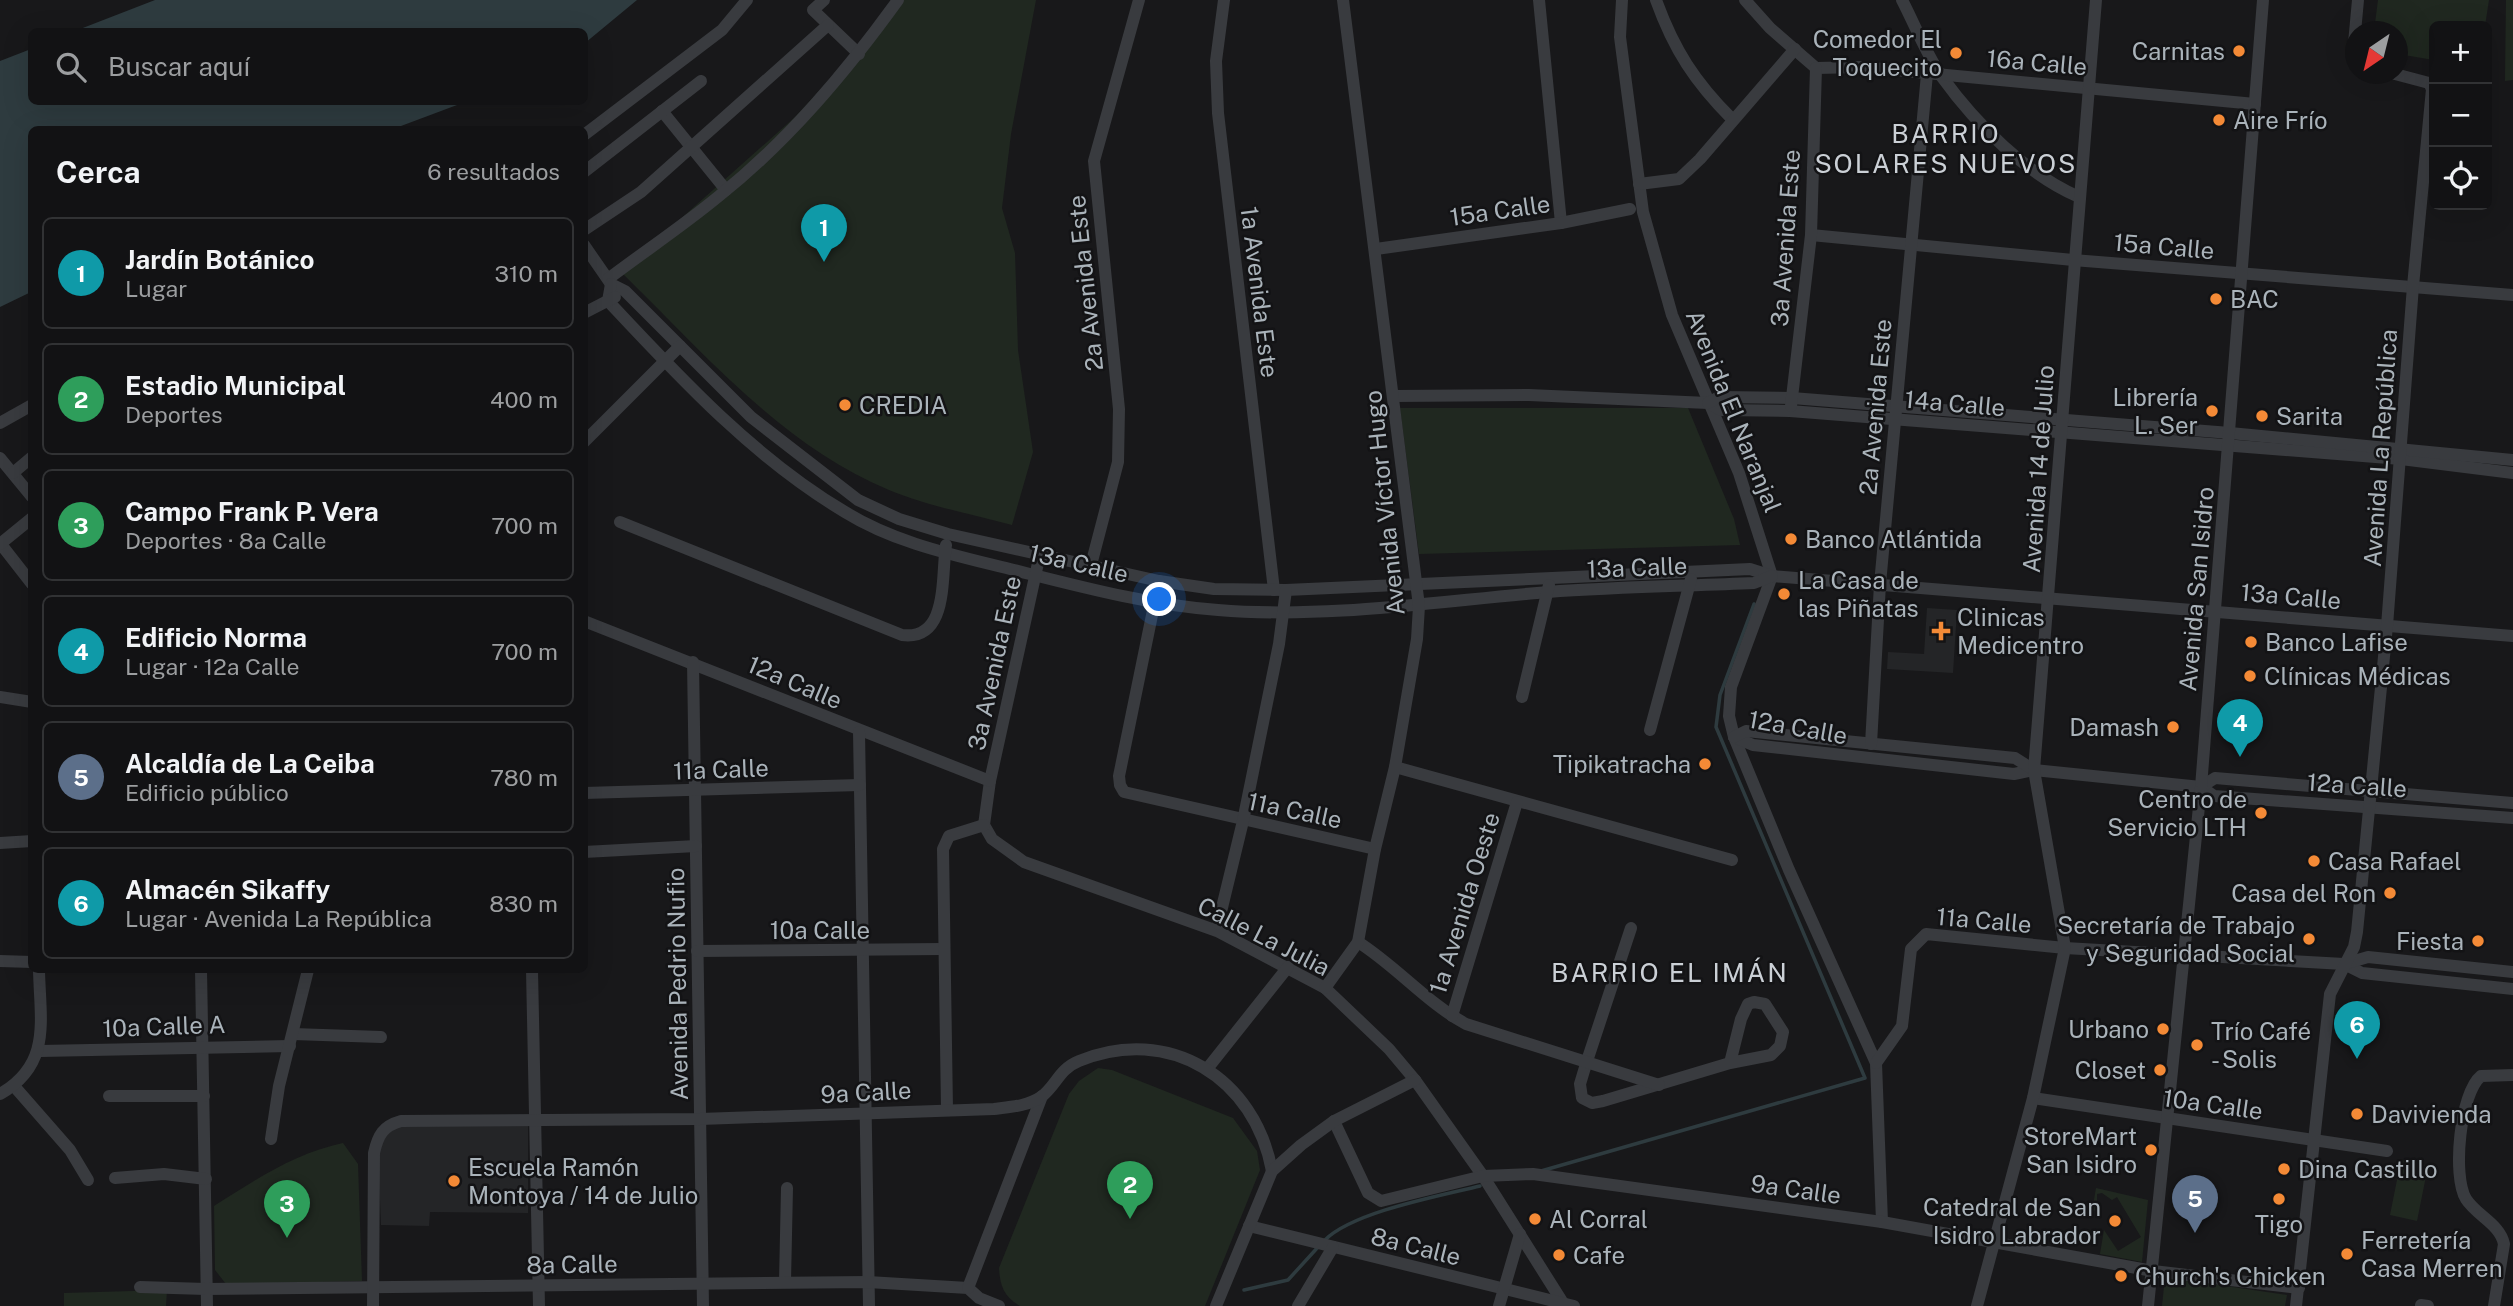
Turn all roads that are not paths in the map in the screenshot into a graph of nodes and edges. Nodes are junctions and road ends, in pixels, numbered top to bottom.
1 (747, 0) edge
2 (824, 0) edge
3 (898, 0) edge
4 (1139, 0) edge
5 (1224, 0) edge
6 (1343, 0) edge
7 (1539, 0) edge
8 (1622, 0) edge
9 (1656, 0) edge
10 (1745, 0) edge
11 (1902, 0) edge
12 (2096, 0) edge
13 (2263, 0) edge
14 (2358, 0) edge
15 (2356, 21) edge
16 (828, 25) junction
17 (1795, 49) junction
18 (859, 54) junction
19 (1816, 68) junction
20 (1934, 74) junction
21 (2408, 78) edge
22 (701, 81) dead end
23 (2091, 87) junction
24 (2255, 104) junction
25 (662, 111) junction
26 (1732, 119) junction
27 (588, 132) edge
28 (691, 147) junction
29 (588, 169) edge
30 (1639, 184) junction
31 (726, 190) junction
32 (2079, 197) junction
33 (1630, 209) dead end
34 (1561, 223) junction
35 (588, 227) edge
36 (1811, 235) junction
37 (1910, 243) junction
38 (1376, 249) junction
39 (588, 251) edge
40 (2073, 260) junction
41 (2243, 274) junction
42 (610, 281) junction
43 (2413, 286) junction
44 (625, 291) junction
45 (2513, 295) edge
46 (608, 302) junction
47 (588, 311) edge
48 (680, 346) junction
49 (664, 361) junction
50 (1394, 396) junction
51 (1708, 403) junction
52 (1791, 404) junction
53 (28, 407) edge
54 (1896, 413) junction
55 (2064, 418) junction
56 (0, 423) edge
57 (2062, 432) junction
58 (588, 438) edge
59 (2229, 439) junction
60 (2402, 453) junction
61 (0, 458) edge
62 (803, 459) junction
63 (28, 460) edge
64 (2513, 460) edge
65 (13, 473) junction
66 (2513, 473) edge
67 (789, 476) junction
68 (28, 492) edge
69 (28, 521) edge
70 (620, 522) dead end
71 (948, 534) junction
72 (0, 544) edge
73 (945, 553) junction
74 (1040, 554) junction
75 (1091, 565) junction
76 (1690, 572) junction
77 (1035, 575) junction
78 (1772, 576) junction
79 (1549, 578) junction
80 (28, 579) edge
81 (1159, 581) junction
82 (1880, 584) junction
83 (1416, 586) junction
84 (1691, 586) junction
85 (1280, 590) junction
86 (1549, 592) junction
87 (2049, 596) junction
88 (1156, 601) junction
89 (1419, 606) junction
90 (2214, 610) junction
91 (1285, 611) junction
92 (588, 623) edge
93 (2387, 626) junction
94 (2513, 636) edge
95 (693, 662) junction
96 (0, 697) edge
97 (1522, 697) dead end
98 (28, 701) edge
99 (1650, 730) dead end
100 (859, 732) junction
101 (1734, 737) junction
102 (1871, 744) junction
103 (1395, 767) junction
104 (2034, 770) junction
105 (990, 782) junction
106 (860, 785) junction
107 (2201, 787) junction
108 (695, 792) junction
109 (588, 793) edge
110 (2370, 793) junction
111 (1517, 802) junction
112 (2513, 803) edge
113 (2368, 807) junction
114 (2513, 818) edge
115 (1243, 821) junction
116 (984, 825) junction
117 (28, 841) edge
118 (0, 843) edge
119 (696, 846) junction
120 (1375, 849) junction
121 (588, 852) edge
122 (1732, 860) dead end
123 (1218, 924) dead end
124 (1631, 928) dead end
125 (1358, 942) junction
126 (2065, 948) junction
127 (943, 949) junction
128 (697, 951) junction
129 (862, 952) junction
130 (2185, 952) junction
131 (0, 961) edge
132 (28, 962) edge
133 (2344, 964) junction
134 (1288, 967) junction
135 (2513, 972) edge
136 (39, 973) edge
137 (201, 973) edge
138 (307, 973) edge
139 (532, 973) edge
140 (1325, 988) junction
141 (2513, 989) edge
142 (1452, 1016) junction
143 (381, 1037) dead end
144 (291, 1040) junction
145 (204, 1045) junction
146 (40, 1051) junction
147 (1730, 1063) junction
148 (1876, 1063) junction
149 (1586, 1064) junction
150 (1207, 1069) junction
151 (2513, 1075) edge
152 (1415, 1080) junction
153 (14, 1086) junction
154 (1660, 1086) junction
155 (0, 1094) edge
156 (109, 1096) dead end
157 (1042, 1096) junction
158 (204, 1097) junction
159 (2033, 1098) junction
160 (947, 1109) junction
161 (865, 1115) junction
162 (535, 1119) junction
163 (700, 1119) junction
164 (2169, 1119) junction
165 (1334, 1121) junction
166 (271, 1139) dead end
167 (2315, 1140) junction
168 (2387, 1151) dead end
169 (1272, 1171) junction
170 (1483, 1176) junction
171 (115, 1178) dead end
172 (206, 1179) junction
173 (88, 1180) dead end
174 (787, 1188) dead end
175 (1882, 1222) junction
176 (1249, 1226) junction
177 (1520, 1234) junction
178 (1993, 1244) junction
179 (1333, 1247) junction
180 (2153, 1270) junction
181 (703, 1282) junction
182 (785, 1282) junction
183 (868, 1282) junction
184 (539, 1286) junction
185 (140, 1287) dead end
186 (373, 1287) junction
187 (968, 1288) junction
188 (2299, 1288) junction
189 (206, 1289) junction
190 (1504, 1290) junction
191 (1568, 1305) edge
192 (207, 1306) edge
193 (373, 1306) edge
194 (539, 1306) edge
195 (703, 1306) edge
196 (869, 1306) edge
197 (999, 1306) edge
198 (1216, 1306) edge
199 (1298, 1306) edge
200 (1499, 1306) edge
201 (1977, 1306) edge
202 (2148, 1306) edge
203 (2297, 1306) edge
204 (2494, 1306) edge

1 - 27 street
2 - 16 street
3 - 18 street
4 - 75 street, 2a Avenida Este
5 - 85 street, 1a Avenida Este
6 - 38 street, Avenida Víctor Hugo
7 - 34 street
8 - 30 street, Avenida El Naranjal
9 - 26 street
10 - 17 street
11 - 20 street
12 - 23 street, Avenida 14 de Julio
13 - 24 street, Avenida San Isidro
14 - 15 street
16 - 18 street
16 - 28 street
17 - 19 street
17 - 26 street
18 - 31 street
19 - 20 street, 16a Calle
19 - 36 street, 3a Avenida Este
20 - 23 street, 16a Calle
20 - 32 street
20 - 37 street, 2a Avenida Este
21 - 43 street, Avenida La República
22 - 25 street
23 - 24 street, 16a Calle
23 - 32 street, Avenida 14 de Julio
24 - 41 street, Avenida San Isidro
25 - 28 street
25 - 29 street
26 - 30 street
28 - 31 street
28 - 35 street
30 - 51 street, Avenida El Naranjal
31 - 42 street
32 - 40 street, Avenida 14 de Julio
33 - 34 street, 15a Calle
34 - 38 street, 15a Calle
36 - 37 street, 15a Calle
36 - 52 street, 3a Avenida Este
37 - 40 street, 15a Calle
37 - 54 street, 2a Avenida Este
38 - 50 street, Avenida Víctor Hugo
39 - 42 street, 13a Calle
40 - 41 street, 15a Calle
40 - 55 street, Avenida 14 de Julio
41 - 43 street, 15a Calle
41 - 59 street, Avenida San Isidro
42 - 44 street, 13a Calle
42 - 46 street
43 - 45 street, 15a Calle
43 - 60 street, Avenida La República
44 - 46 street
44 - 48 street, 13a Calle
46 - 47 street
46 - 49 street, 13a Calle
48 - 49 street
48 - 62 street, 13a Calle
49 - 58 street
49 - 67 street, 13a Calle
50 - 51 street
50 - 83 street, Avenida Víctor Hugo
51 - 52 street
51 - 78 street, Avenida El Naranjal
52 - 54 street
53 - 56 street
54 - 55 street, 14a Calle
54 - 57 street, 14a Calle
54 - 82 street, 2a Avenida Este
55 - 57 street, Avenida 14 de Julio
55 - 59 street, 14a Calle
57 - 59 street, 14a Calle
57 - 87 street, Avenida 14 de Julio
59 - 60 street, 14a Calle
59 - 90 street, Avenida San Isidro
60 - 64 street, 14a Calle
60 - 66 street, 14a Calle
60 - 93 street, Avenida La República
61 - 65 street
62 - 67 street
62 - 71 street, 13a Calle
63 - 65 street
65 - 68 street
67 - 73 street, 13a Calle
69 - 72 street
70 - 73 street
71 - 73 street
71 - 74 street, 13a Calle
72 - 80 street
73 - 77 street, 13a Calle
74 - 75 street, 13a Calle
74 - 77 street, 3a Avenida Este
75 - 81 street, 13a Calle
76 - 78 street, 13a Calle
76 - 79 street, 13a Calle
76 - 84 street
77 - 88 street, 13a Calle
77 - 105 street, 3a Avenida Este
78 - 82 street, 13a Calle
78 - 84 street, 13a Calle
78 - 101 street
79 - 83 street, 13a Calle
79 - 86 street
81 - 85 street, 13a Calle
81 - 88 street
82 - 87 street, 13a Calle
82 - 102 street, 2a Avenida Este
83 - 85 street, 13a Calle
83 - 89 street, Avenida Víctor Hugo
84 - 86 street, 13a Calle
84 - 99 street
85 - 91 street, 1a Avenida Este
86 - 89 street, 13a Calle
86 - 97 street
87 - 90 street, 13a Calle
87 - 104 street, Avenida 14 de Julio
88 - 91 street, 13a Calle
88 - 115 street, 11a Calle
89 - 91 street, 13a Calle
89 - 103 street, Avenida Víctor Hugo
90 - 93 street, 13a Calle
90 - 107 street, Avenida San Isidro
91 - 115 street, 1a Avenida Este
92 - 95 street, 12a Calle
93 - 94 street, 13a Calle
93 - 110 street, Avenida La República
95 - 100 street, 12a Calle
95 - 108 street, Avenida Pedrio Nufio
96 - 98 street
100 - 105 street, 12a Calle
100 - 106 street
101 - 102 street, 12a Calle
101 - 104 street, 12a Calle
101 - 148 street
102 - 104 street, 12a Calle
103 - 111 street
103 - 120 street, Avenida Víctor Hugo
104 - 107 street, 12a Calle
104 - 126 street, Avenida 14 de Julio
105 - 116 street
106 - 108 street, 11a Calle
106 - 129 street
107 - 110 street, 12a Calle
107 - 113 street, 12a Calle
107 - 130 street, Avenida San Isidro
108 - 109 street, 11a Calle
108 - 119 street, Avenida Pedrio Nufio
110 - 112 street, 12a Calle
110 - 113 street, Avenida La República
111 - 122 street
111 - 142 street, 1a Avenida Oeste
113 - 114 street, 12a Calle
113 - 133 street, Avenida La República
115 - 120 street, 11a Calle
115 - 123 street, 1a Avenida Este
116 - 127 street
116 - 134 street, Calle La Julia
117 - 118 street
119 - 121 street
119 - 128 street, Avenida Pedrio Nufio
120 - 125 street, Avenida Víctor Hugo
124 - 149 street
125 - 140 street, Avenida Víctor Hugo
125 - 142 street
126 - 130 street, 11a Calle
126 - 148 street, 11a Calle
126 - 159 street, Avenida 14 de Julio
127 - 129 street, 10a Calle
127 - 160 street
128 - 129 street, 10a Calle
128 - 163 street, Avenida Pedrio Nufio
129 - 161 street
130 - 133 street, 11a Calle
130 - 164 street, Avenida San Isidro
131 - 132 street
133 - 135 street
133 - 141 street
133 - 167 street, Avenida La República
134 - 140 street, Calle La Julia
134 - 150 street
136 - 146 street
137 - 145 street
138 - 144 street
139 - 162 street
140 - 152 street, Calle La Julia
142 - 149 street
143 - 144 street, 10a Calle A
144 - 145 street, 10a Calle A
144 - 166 street
145 - 146 street, 10a Calle A
145 - 158 street
146 - 153 street
147 - 147 street
147 - 154 street
148 - 175 street
149 - 154 street
149 - 154 street
150 - 157 street
150 - 169 street
151 - 204 street
152 - 165 street
152 - 170 street, Calle La Julia
153 - 155 street
153 - 173 street
156 - 158 street
157 - 160 street, 9a Calle
157 - 187 street
158 - 172 street
159 - 164 street, 10a Calle
159 - 178 street, Avenida 14 de Julio
160 - 161 street, 9a Calle
161 - 163 street, 9a Calle
161 - 183 street
162 - 163 street, 9a Calle
162 - 184 street
162 - 186 street, 9a Calle
163 - 181 street, Avenida Pedrio Nufio
164 - 167 street, 10a Calle
164 - 180 street, Avenida San Isidro
165 - 169 street
165 - 170 street, 9a Calle
167 - 168 street, 10a Calle
167 - 188 street, Avenida La República
169 - 176 street
170 - 175 street, 9a Calle
170 - 177 street, Calle La Julia
171 - 172 street
172 - 189 street
174 - 182 street
175 - 178 street, 9a Calle
176 - 179 street, 8a Calle
176 - 198 street
177 - 190 street
177 - 191 street, Calle La Julia
178 - 180 street, 9a Calle
178 - 201 street, Avenida 14 de Julio
179 - 190 street, 8a Calle
179 - 199 street
180 - 188 street, 9a Calle
180 - 202 street, Avenida San Isidro
181 - 182 street, 8a Calle
181 - 184 street, 8a Calle
181 - 195 street, Avenida Pedrio Nufio
182 - 183 street, 8a Calle
183 - 187 street, 8a Calle
183 - 196 street
184 - 186 street, 8a Calle
184 - 194 street
185 - 189 street, 8a Calle
186 - 189 street, 8a Calle
186 - 193 street
187 - 197 street, 8a Calle
188 - 203 street, Avenida La República
189 - 192 street
190 - 191 street, 8a Calle
190 - 200 street

